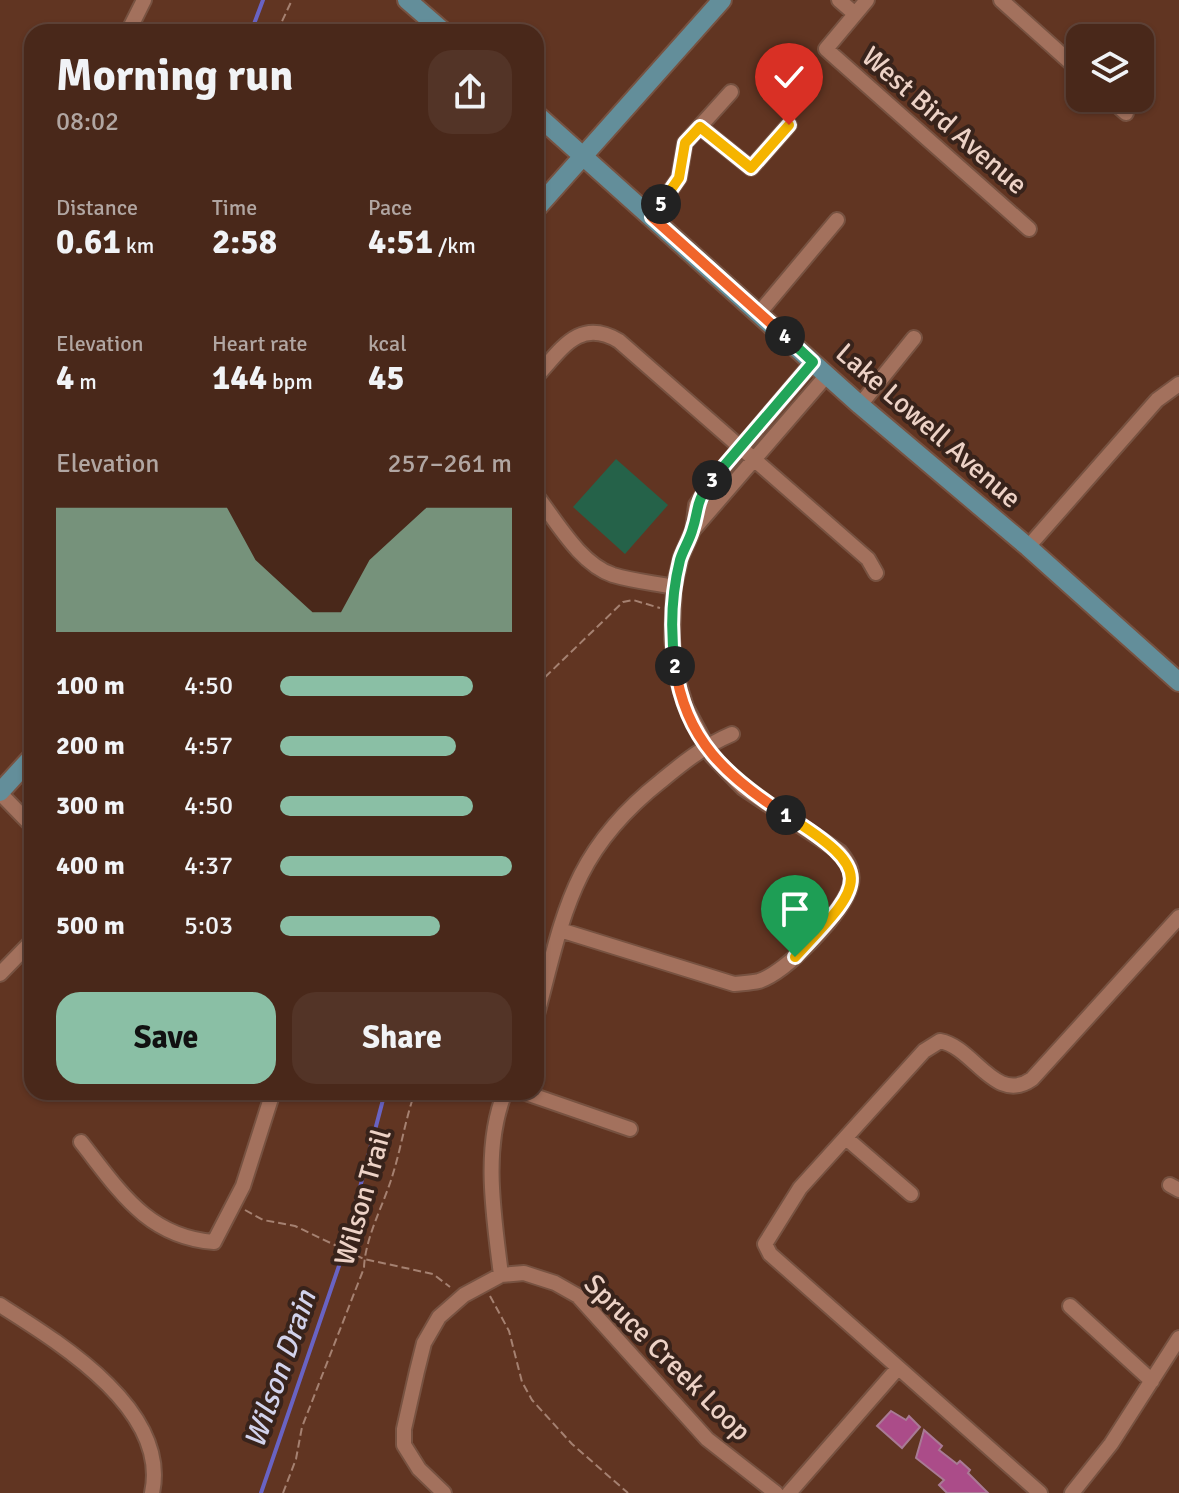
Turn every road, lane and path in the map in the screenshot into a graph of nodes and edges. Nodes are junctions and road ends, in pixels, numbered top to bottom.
1 (144, 0) edge
2 (292, 0) edge
3 (407, 0) edge
4 (722, 0) edge
5 (839, 0) edge
6 (867, 0) edge
7 (1001, 0) edge
8 (855, 14) junction
9 (132, 24) edge
10 (281, 24) edge
11 (435, 24) edge
12 (1066, 58) edge
13 (731, 92) dead end
14 (544, 121) edge
15 (789, 125) dead end
16 (700, 127) junction
17 (584, 157) junction
18 (544, 200) edge
19 (652, 217) junction
20 (837, 220) dead end
21 (1029, 229) dead end
22 (760, 312) junction
23 (914, 338) dead end
24 (544, 368) edge
25 (820, 368) junction
26 (1179, 384) edge
27 (860, 405) junction
28 (740, 448) junction
29 (753, 459) junction
30 (544, 505) edge
31 (693, 530) junction
32 (1028, 547) junction
33 (876, 573) dead end
34 (674, 587) junction
35 (671, 611) junction
36 (544, 678) edge
37 (1179, 682) edge
38 (732, 734) dead end
39 (705, 746) junction
40 (24, 766) edge
41 (0, 792) edge
42 (24, 818) edge
43 (1179, 917) edge
44 (560, 930) junction
45 (24, 949) edge
46 (0, 974) edge
47 (544, 989) edge
48 (544, 1099) edge
49 (270, 1100) edge
50 (412, 1100) edge
51 (503, 1100) edge
52 (630, 1129) dead end
53 (846, 1138) junction
54 (81, 1142) dead end
55 (911, 1194) dead end
56 (234, 1203) junction
57 (364, 1259) junction
58 (501, 1275) junction
59 (484, 1284) junction
60 (459, 1298) junction
61 (0, 1305) edge
62 (1070, 1306) dead end
63 (1179, 1338) edge
64 (898, 1368) junction
65 (1152, 1381) junction
66 (152, 1493) edge
67 (283, 1493) edge
68 (444, 1493) edge
69 (628, 1493) edge
70 (776, 1493) edge
71 (789, 1493) edge
72 (1040, 1493) edge
73 (1072, 1493) edge

1 - 9 street
2 - 10 path
3 - 11 main road
4 - 17 main road
5 - 8 street
6 - 8 street
7 - 12 street
8 - 21 street, West Bird Avenue
13 - 16 street
14 - 17 main road, Lake Lowell Avenue
15 - 16 street
16 - 19 street
17 - 18 main road
17 - 19 main road, Lake Lowell Avenue
19 - 22 main road, Lake Lowell Avenue
20 - 22 street
22 - 25 main road, Lake Lowell Avenue
23 - 27 street
24 - 28 street
25 - 27 main road, Lake Lowell Avenue
25 - 28 street
25 - 29 street
26 - 32 street
27 - 32 main road, Lake Lowell Avenue
28 - 29 street
28 - 31 street
29 - 31 street
29 - 33 street
30 - 34 street
31 - 34 street
32 - 37 main road, Lake Lowell Avenue
34 - 35 street
35 - 36 path
35 - 39 street
38 - 39 street
39 - 44 street
39 - 44 street
40 - 41 main road
41 - 42 street
43 - 53 street
44 - 47 street
45 - 46 street
48 - 52 street
49 - 56 street
50 - 57 path, Wilson Trail
51 - 58 street
53 - 55 street
53 - 64 street
54 - 56 street
56 - 57 path
57 - 60 path
57 - 67 path, Wilson Trail
58 - 59 street
58 - 70 street, Spruce Creek Loop
59 - 60 street
59 - 69 path
60 - 68 street
61 - 66 street
62 - 65 street
63 - 65 street
64 - 71 street
64 - 72 street
65 - 73 street

